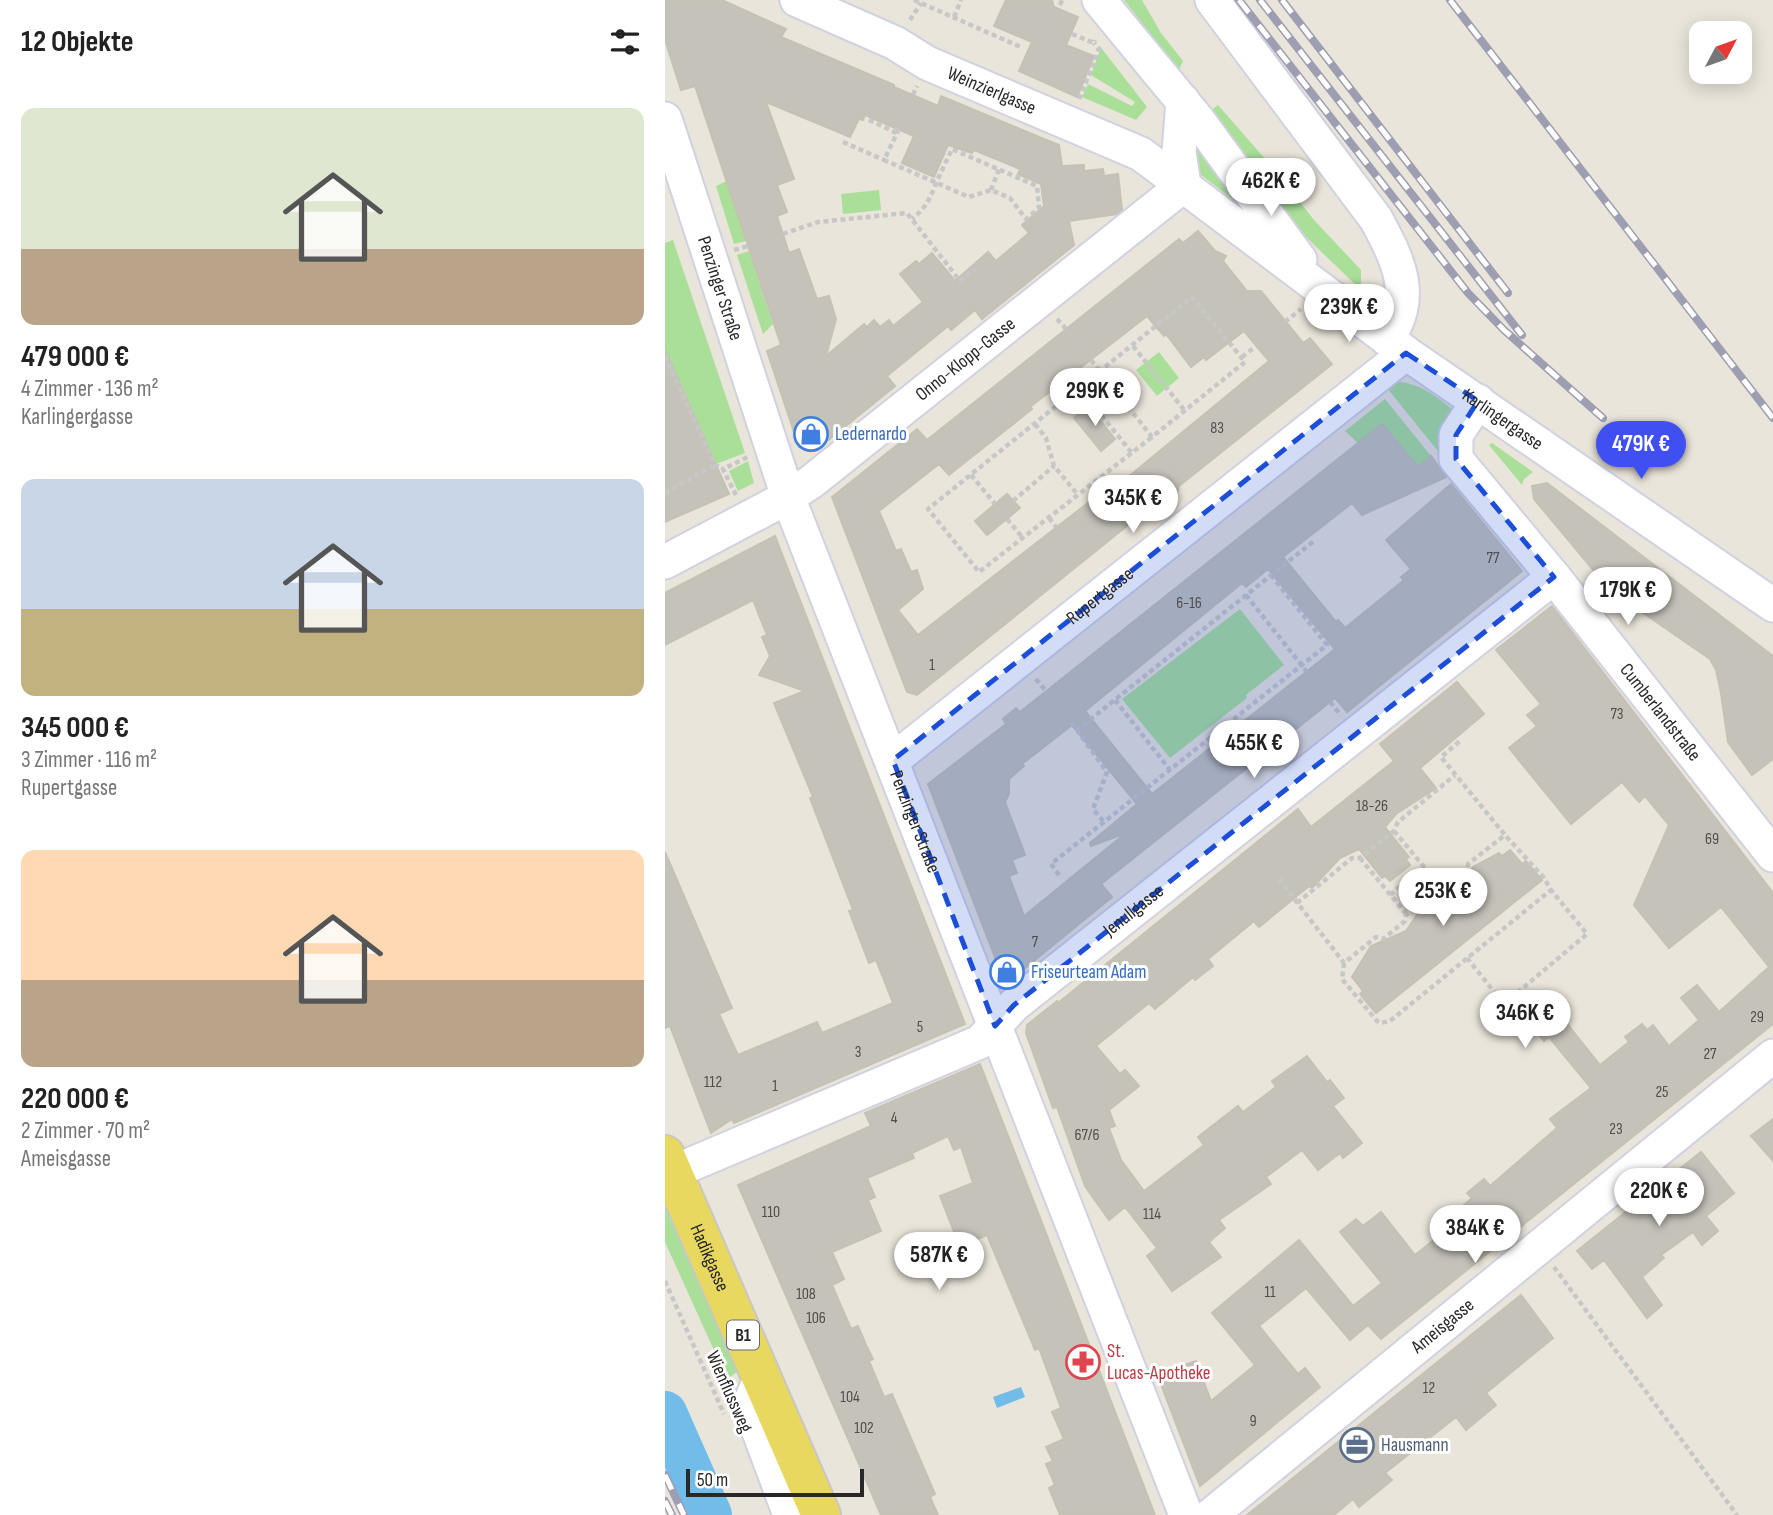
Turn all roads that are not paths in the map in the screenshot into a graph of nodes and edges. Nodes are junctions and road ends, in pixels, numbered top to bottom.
1 (797, 0) edge
2 (1099, 0) edge
3 (1212, 0) edge
4 (1182, 101) junction
5 (665, 118) edge
6 (1184, 185) junction
7 (1325, 292) junction
8 (1397, 346) junction
9 (1478, 401) junction
10 (788, 497) junction
11 (665, 562) edge
12 (1554, 577) junction
13 (1773, 605) edge
14 (893, 760) junction
15 (1773, 855) edge
16 (995, 1026) junction
17 (1773, 1056) edge
18 (669, 1164) edge
19 (761, 1377) junction
20 (790, 1515) edge
21 (821, 1515) edge
22 (1186, 1515) edge
23 (1211, 1515) edge

1 - 6 street, Weinzierlgasse
2 - 4 street
3 - 8 street
4 - 6 street
4 - 7 street
5 - 10 street, Penzinger Straße
6 - 7 street
6 - 10 street, Onno-Klopp-Gasse
7 - 8 street
8 - 9 street, Karlingergasse
8 - 14 street, Rupertgasse
9 - 12 street, Cumberlandstraße
9 - 13 street, Karlingergasse
10 - 11 street, Onno-Klopp-Gasse
10 - 14 street, Penzinger Straße
12 - 15 street, Cumberlandstraße
12 - 16 street, Jenullgasse
14 - 16 street, Penzinger Straße
16 - 18 street, Jenullgasse
16 - 22 street, Penzinger Straße
17 - 23 street, Ameisgasse
18 - 19 main road, Hadikgasse / B1
19 - 20 street
19 - 21 main road, Hadikgasse / B1

